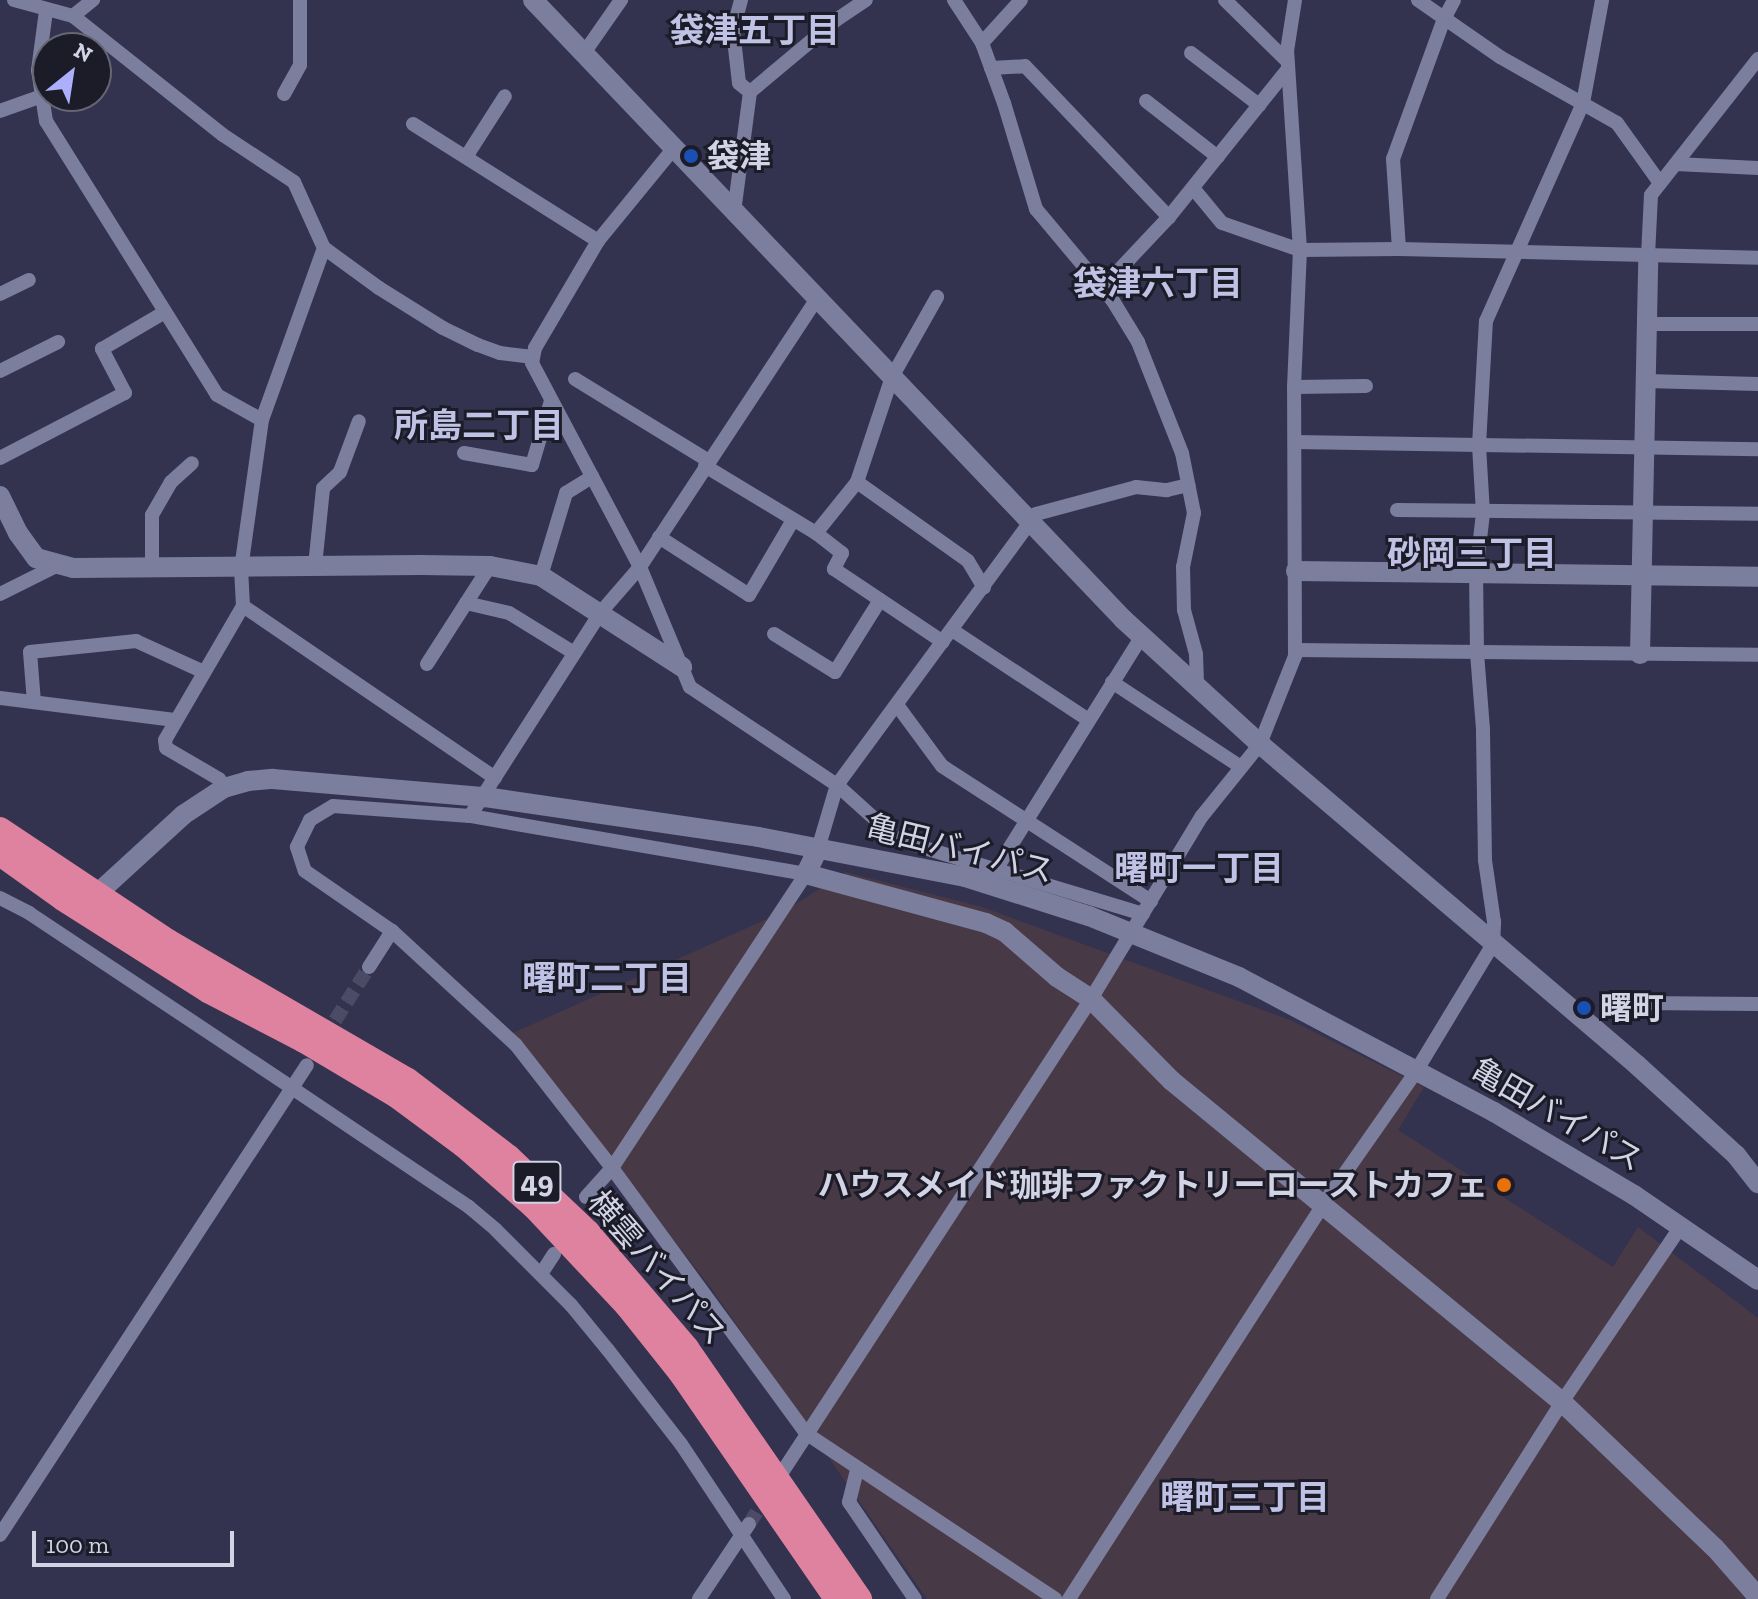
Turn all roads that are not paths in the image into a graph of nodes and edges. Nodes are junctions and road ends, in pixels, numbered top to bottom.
1 (14, 0) edge
2 (93, 0) edge
3 (300, 0) edge
4 (533, 0) edge
5 (621, 0) edge
6 (741, 0) edge
7 (866, 0) edge
8 (954, 0) edge
9 (1021, 0) edge
10 (1225, 0) edge
11 (1295, 0) edge
12 (1418, 0) edge
13 (1454, 0) edge
14 (1602, 0) edge
15 (57, 10) edge
16 (1444, 19) junction
17 (50, 32) edge
18 (982, 43) junction
19 (584, 53) junction
20 (1191, 53) dead end
21 (1758, 59) edge
22 (1288, 65) junction
23 (991, 68) junction
24 (750, 92) junction
25 (284, 94) dead end
26 (505, 96) dead end
27 (32, 100) edge
28 (1146, 101) dead end
29 (1583, 103) junction
30 (1259, 105) junction
31 (0, 111) edge
32 (45, 112) edge
33 (413, 124) dead end
34 (674, 148) junction
35 (466, 157) junction
36 (1218, 157) junction
37 (1676, 164) junction
38 (1758, 168) edge
39 (1660, 183) junction
40 (1193, 188) junction
41 (734, 212) junction
42 (1169, 217) junction
43 (598, 241) junction
44 (324, 248) junction
45 (1399, 249) junction
46 (1300, 250) junction
47 (1519, 253) junction
48 (1648, 256) junction
49 (1758, 258) edge
50 (29, 280) dead end
51 (1103, 287) junction
52 (0, 294) edge
53 (937, 297) dead end
54 (817, 299) junction
55 (165, 312) junction
56 (1647, 324) junction
57 (1758, 324) edge
58 (58, 342) dead end
59 (533, 357) junction
60 (0, 371) edge
61 (892, 377) junction
62 (575, 379) dead end
63 (1646, 381) junction
64 (1758, 384) edge
65 (1366, 386) dead end
66 (1294, 387) junction
67 (551, 401) junction
68 (262, 420) junction
69 (359, 421) dead end
70 (1295, 442) junction
71 (1479, 445) junction
72 (1644, 448) junction
73 (1758, 449) edge
74 (464, 453) dead end
75 (0, 458) edge
76 (192, 463) dead end
77 (707, 464) junction
78 (592, 477) junction
79 (857, 482) junction
80 (1188, 485) junction
81 (2, 505) edge
82 (1397, 510) dead end
83 (1483, 513) junction
84 (1643, 514) junction
85 (1758, 514) edge
86 (793, 520) junction
87 (1031, 524) junction
88 (816, 533) junction
89 (659, 537) junction
90 (58, 565) junction
91 (315, 566) junction
92 (490, 566) junction
93 (640, 567) junction
94 (152, 569) junction
95 (241, 569) junction
96 (1296, 571) junction
97 (1476, 573) junction
98 (541, 576) junction
99 (1641, 576) junction
100 (1758, 577) edge
101 (984, 588) junction
102 (0, 594) edge
103 (880, 600) junction
104 (466, 603) junction
105 (243, 606) junction
106 (601, 612) junction
107 (774, 634) dead end
108 (948, 636) junction
109 (1142, 636) junction
110 (1296, 650) junction
111 (1477, 652) junction
112 (574, 653) junction
113 (1640, 654) junction
114 (1758, 655) edge
115 (427, 664) dead end
116 (682, 667) junction
117 (204, 672) junction
118 (1112, 682) junction
119 (1197, 687) junction
120 (0, 698) edge
121 (34, 702) junction
122 (897, 705) junction
123 (1087, 719) junction
124 (175, 720) junction
125 (1260, 744) junction
126 (1241, 767) junction
127 (495, 778) junction
128 (837, 785) junction
129 (224, 788) junction
130 (485, 797) junction
131 (470, 816) junction
132 (1027, 820) junction
133 (0, 829) edge
134 (818, 849) junction
135 (0, 854) edge
136 (997, 868) junction
137 (806, 874) junction
138 (0, 898) edge
139 (88, 902) junction
140 (1147, 908) junction
141 (392, 931) junction
142 (1132, 932) junction
143 (61, 934) junction
144 (1493, 944) junction
145 (369, 967) tunnel mouth
146 (1091, 999) junction
147 (1639, 1003) dead end
148 (1758, 1004) edge
149 (307, 1065) dead end
150 (1415, 1073) junction
151 (292, 1088) junction
152 (612, 1168) junction
153 (1758, 1183) edge
154 (586, 1197) dead end
155 (1322, 1206) junction
156 (1681, 1226) junction
157 (554, 1254) dead end
158 (541, 1274) junction
159 (1758, 1280) edge
160 (1562, 1402) junction
161 (807, 1434) junction
162 (857, 1470) junction
163 (781, 1474) dead end
164 (745, 1530) junction
165 (0, 1535) edge
166 (1756, 1591) edge
167 (699, 1599) edge
168 (784, 1599) edge
169 (836, 1599) edge
170 (860, 1599) edge
171 (915, 1599) edge
172 (1055, 1599) edge
173 (1069, 1599) edge
174 (1437, 1599) edge

1 - 15 street
2 - 15 street
3 - 25 street
4 - 19 street
5 - 19 street
6 - 24 street
7 - 24 street
8 - 18 street
9 - 18 street
10 - 22 street
11 - 22 street
12 - 16 street
13 - 16 street
14 - 29 street
15 - 17 street
15 - 44 street
16 - 29 street
16 - 45 street
18 - 23 street
19 - 34 street
20 - 30 street
21 - 37 street
22 - 30 street
22 - 46 street
23 - 42 street
23 - 51 street
24 - 41 street
26 - 35 street
27 - 31 street
28 - 36 street
29 - 39 street
29 - 47 street
30 - 36 street
32 - 55 street
33 - 35 street
34 - 41 street
34 - 43 street
35 - 43 street
36 - 40 street
37 - 38 street
37 - 39 street
39 - 48 street
40 - 42 street
40 - 46 street
41 - 54 street
42 - 51 street
43 - 59 street
44 - 59 street
44 - 68 street
45 - 46 street
45 - 47 street
46 - 66 street
47 - 48 street
47 - 71 street
48 - 49 street
48 - 56 street
50 - 52 street
51 - 80 street
53 - 61 street
54 - 61 street
54 - 77 street
55 - 68 street
55 - 75 street
56 - 57 street
56 - 63 street
58 - 60 street
59 - 67 street
61 - 79 street
61 - 87 street
62 - 77 street
63 - 64 street
63 - 72 street
65 - 66 street
66 - 70 street
67 - 74 street
67 - 78 street
68 - 95 street
69 - 91 street
70 - 71 street
70 - 96 street
71 - 72 street
71 - 83 street
72 - 73 street
72 - 84 street
76 - 94 street
77 - 86 street
77 - 89 street
78 - 93 street
78 - 98 street
79 - 88 street
79 - 101 street
80 - 87 street
80 - 119 street
81 - 90 street
82 - 83 street
83 - 84 street
83 - 97 street
84 - 85 street
84 - 99 street
86 - 88 street
86 - 89 street
87 - 101 street
87 - 109 street
88 - 103 street
89 - 93 street
90 - 94 street
90 - 102 street
91 - 92 street
91 - 95 street
92 - 98 street
92 - 104 street
93 - 106 street
93 - 116 street
94 - 95 street
95 - 105 street
96 - 97 street
96 - 110 street
97 - 99 street
97 - 111 street
98 - 106 street
99 - 100 street
99 - 113 street
101 - 108 street
103 - 107 street
103 - 108 street
104 - 112 street
104 - 115 street
105 - 117 street
105 - 127 street
106 - 112 street
106 - 116 street
108 - 122 street
108 - 123 street
109 - 118 street
109 - 119 street
110 - 111 street
110 - 125 street
111 - 113 street
111 - 144 street
112 - 127 street
113 - 114 street
116 - 128 street
117 - 121 street
117 - 124 street
118 - 123 street
118 - 126 street
119 - 125 street
120 - 121 street
121 - 124 street
122 - 128 street
122 - 132 street
123 - 132 street
124 - 129 street
125 - 126 street
125 - 144 street
126 - 140 street
127 - 130 street
128 - 134 street
128 - 136 street
129 - 130 street, 亀田バイパス
129 - 139 street, 亀田バイパス
130 - 131 street
130 - 134 street, 亀田バイパス
131 - 137 street
131 - 141 street
132 - 136 street
132 - 140 street
133 - 139 highway, 49
134 - 137 street
134 - 142 street, 亀田バイパス
135 - 139 highway, 49
136 - 140 street
137 - 146 street
137 - 152 street
138 - 143 street
139 - 143 street
139 - 169 highway, 横雲バイパス / 49
139 - 170 highway, 横雲バイパス / 49
140 - 142 street
141 - 145 street
141 - 152 street
142 - 146 street
142 - 150 street, 亀田バイパス
143 - 151 street
144 - 150 street
144 - 153 street
146 - 155 street
146 - 161 street
147 - 148 street
149 - 151 street
150 - 155 street
150 - 156 street, 亀田バイパス
151 - 158 street
151 - 165 street
152 - 154 street
152 - 161 street
155 - 160 street
155 - 173 street
156 - 159 street, 亀田バイパス
156 - 160 street
157 - 158 street
158 - 164 street
160 - 166 street
160 - 174 street
161 - 162 street
161 - 163 street
162 - 171 street
162 - 172 street
164 - 167 street
164 - 168 street

